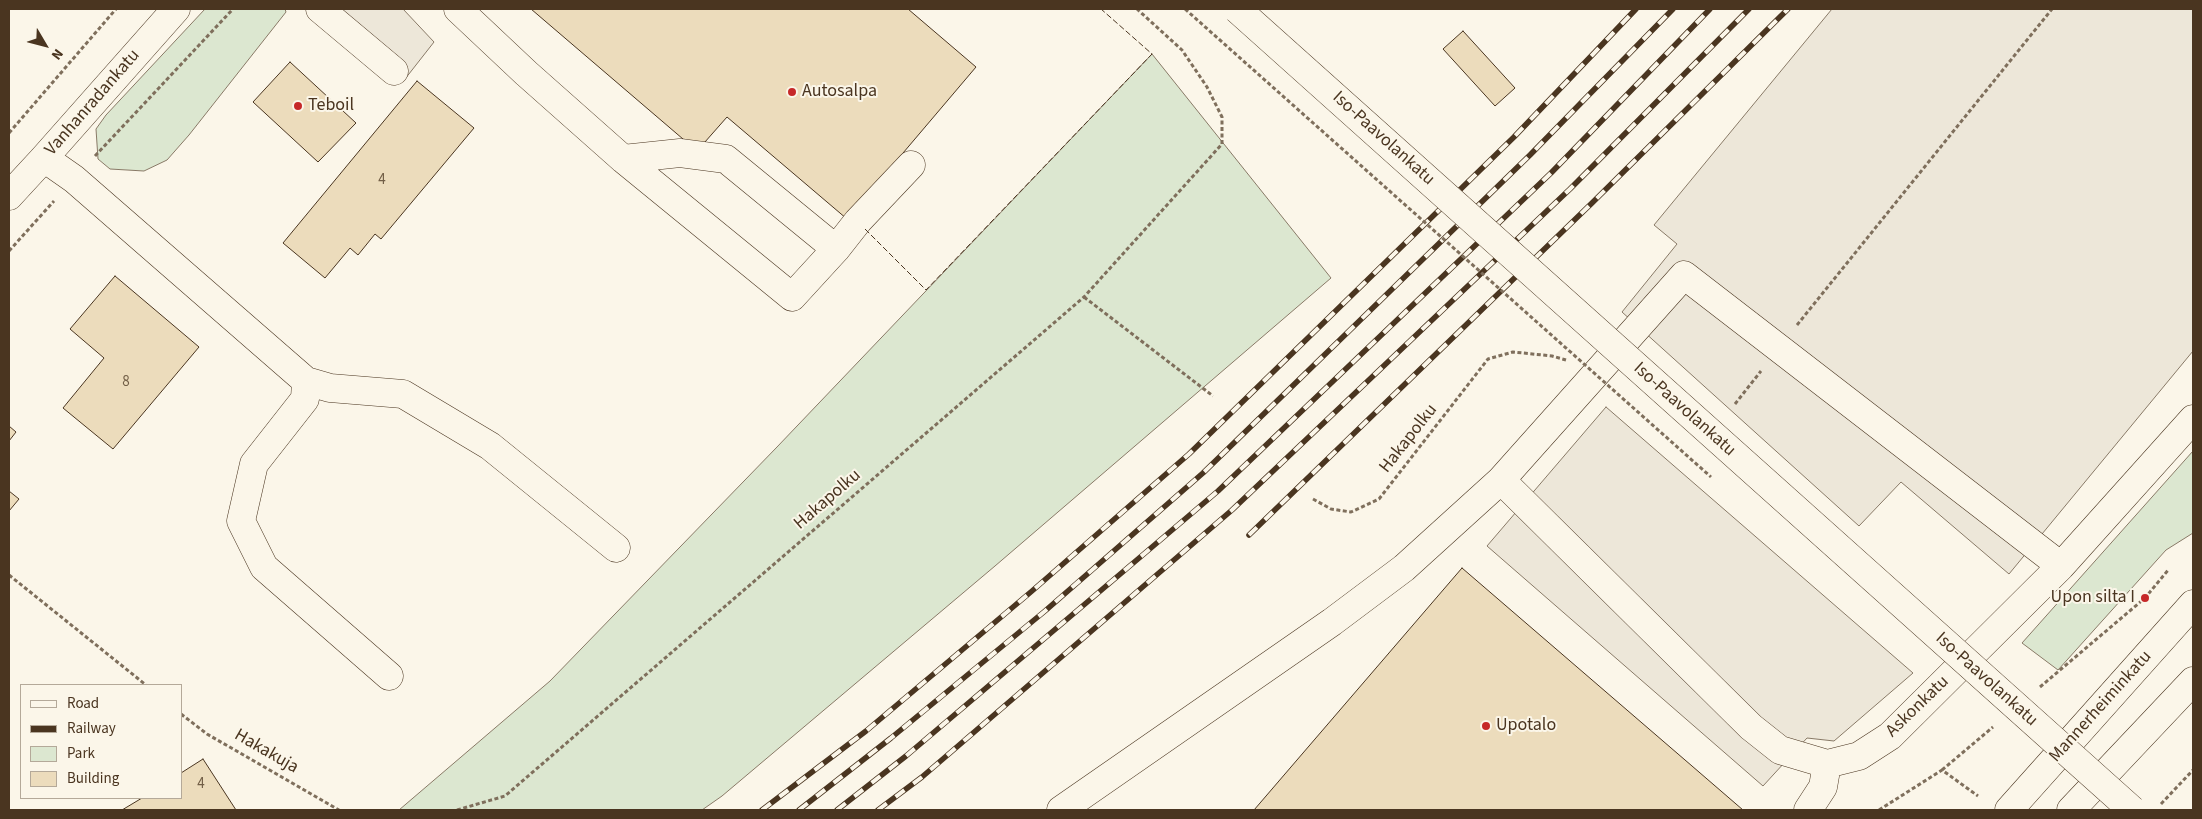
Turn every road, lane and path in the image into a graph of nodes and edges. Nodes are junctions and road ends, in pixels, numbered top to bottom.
1 (116, 9) edge
2 (176, 9) edge
3 (233, 9) edge
4 (320, 9) edge
5 (458, 9) edge
6 (1137, 9) edge
7 (1185, 9) edge
8 (1237, 9) edge
9 (2052, 9) edge
10 (394, 71) dead end
11 (9, 133) edge
12 (44, 158) junction
13 (623, 159) junction
14 (911, 164) dead end
15 (74, 179) junction
16 (9, 196) edge
17 (836, 249) junction
18 (9, 251) edge
19 (1084, 297) junction
20 (1779, 348) junction
21 (1514, 352) dead end
22 (306, 381) junction
23 (1213, 396) dead end
24 (1735, 404) dead end
25 (2193, 420) edge
26 (1712, 478) dead end
27 (1501, 480) junction
28 (1313, 498) dead end
29 (616, 548) dead end
30 (2061, 566) junction
31 (2169, 569) dead end
32 (9, 575) edge
33 (2193, 604) edge
34 (389, 676) dead end
35 (2193, 681) edge
36 (145, 684) edge
37 (2032, 694) dead end
38 (182, 715) edge
39 (1989, 724) dead end
40 (1995, 726) dead end
41 (1996, 731) dead end
42 (1827, 764) junction
43 (1942, 770) junction
44 (2193, 770) edge
45 (1978, 796) dead end
46 (339, 810) edge
47 (457, 810) edge
48 (1061, 810) edge
49 (1808, 810) edge
50 (1879, 810) edge
51 (2009, 810) edge
52 (2071, 810) edge
53 (2132, 810) edge
54 (2156, 810) edge

1 - 11 path
2 - 12 main road, Vanhanradankatu
3 - 15 path
4 - 10 main road
5 - 13 main road
6 - 19 path, Hakapolku
7 - 26 path, bridge
8 - 53 main road, Iso-Paavolankatu, bridge
9 - 20 path
12 - 15 main road
12 - 16 main road, Vanhanradankatu
13 - 17 main road
13 - 17 main road
14 - 17 main road
15 - 18 path
15 - 22 main road
19 - 23 path
19 - 47 path, Hakapolku
20 - 24 path
20 - 27 main road
20 - 30 main road
21 - 28 path, Hakapolku
22 - 29 main road
22 - 34 main road
25 - 30 main road, Askonkatu
27 - 42 main road
27 - 48 main road
30 - 42 main road, Askonkatu
31 - 37 path
32 - 36 path
33 - 51 main road, Mannerheiminkatu
35 - 52 main road
38 - 46 path, Hakakuja
39 - 41 path
40 - 43 path
42 - 49 main road
43 - 45 path
43 - 50 path
44 - 54 path

